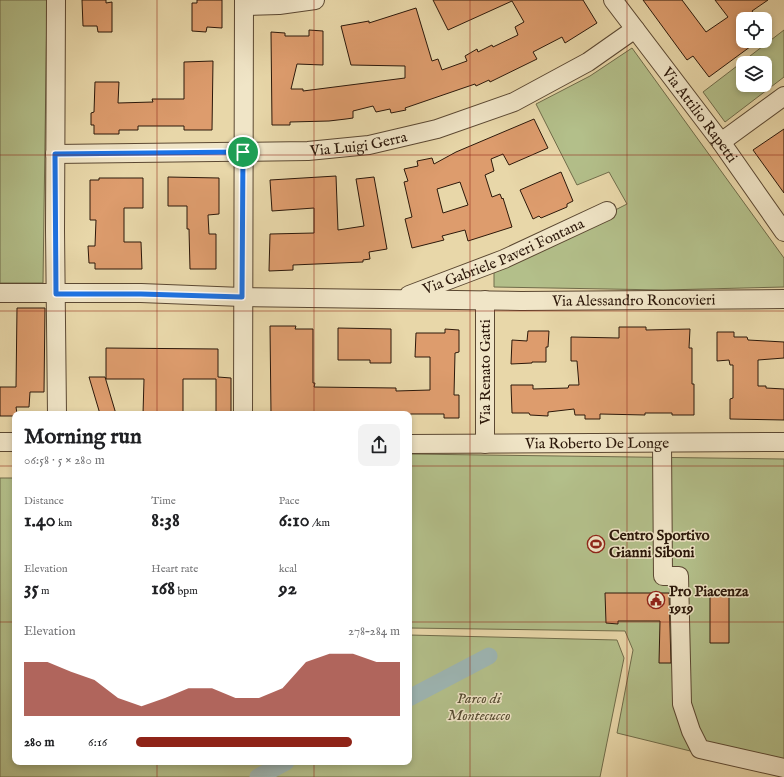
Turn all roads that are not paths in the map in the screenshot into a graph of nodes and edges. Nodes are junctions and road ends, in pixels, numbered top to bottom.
1 (56, 0) edge
2 (315, 0) edge
3 (614, 0) edge
4 (244, 3) edge
5 (635, 29) junction
6 (784, 96) edge
7 (720, 142) junction
8 (243, 152) junction
9 (55, 154) junction
10 (607, 211) dead end
11 (784, 232) edge
12 (0, 293) edge
13 (56, 294) junction
14 (242, 297) junction
15 (399, 298) junction
16 (784, 299) edge
17 (485, 300) junction
18 (57, 411) edge
19 (243, 411) edge
20 (0, 442) edge
21 (12, 442) edge
22 (784, 442) edge
23 (662, 443) junction
24 (412, 444) edge
25 (485, 444) junction
26 (784, 768) edge

1 - 9 street
2 - 4 street
3 - 5 street, Via Attilio Rapetti
4 - 8 street
5 - 7 street, Via Attilio Rapetti
5 - 8 street, Via Luigi Gerra
6 - 7 street
7 - 11 street, Via Attilio Rapetti
8 - 9 street, Via Luigi Gerra
8 - 14 street
9 - 13 street
10 - 15 street, Via Gabriele Paveri Fontana
12 - 13 street, Via Gabriele Paveri Fontana
13 - 14 street, Via Gabriele Paveri Fontana
13 - 18 street
14 - 15 street, Via Gabriele Paveri Fontana
14 - 19 street
15 - 17 street, Via Gabriele Paveri Fontana
16 - 17 street, Via Alessandro Roncovieri
17 - 25 street, Via Renato Gatti
20 - 21 street
22 - 23 street, Via Roberto De Longe
23 - 25 street, Via Roberto De Longe
23 - 26 street
24 - 25 street, Via Roberto De Longe

